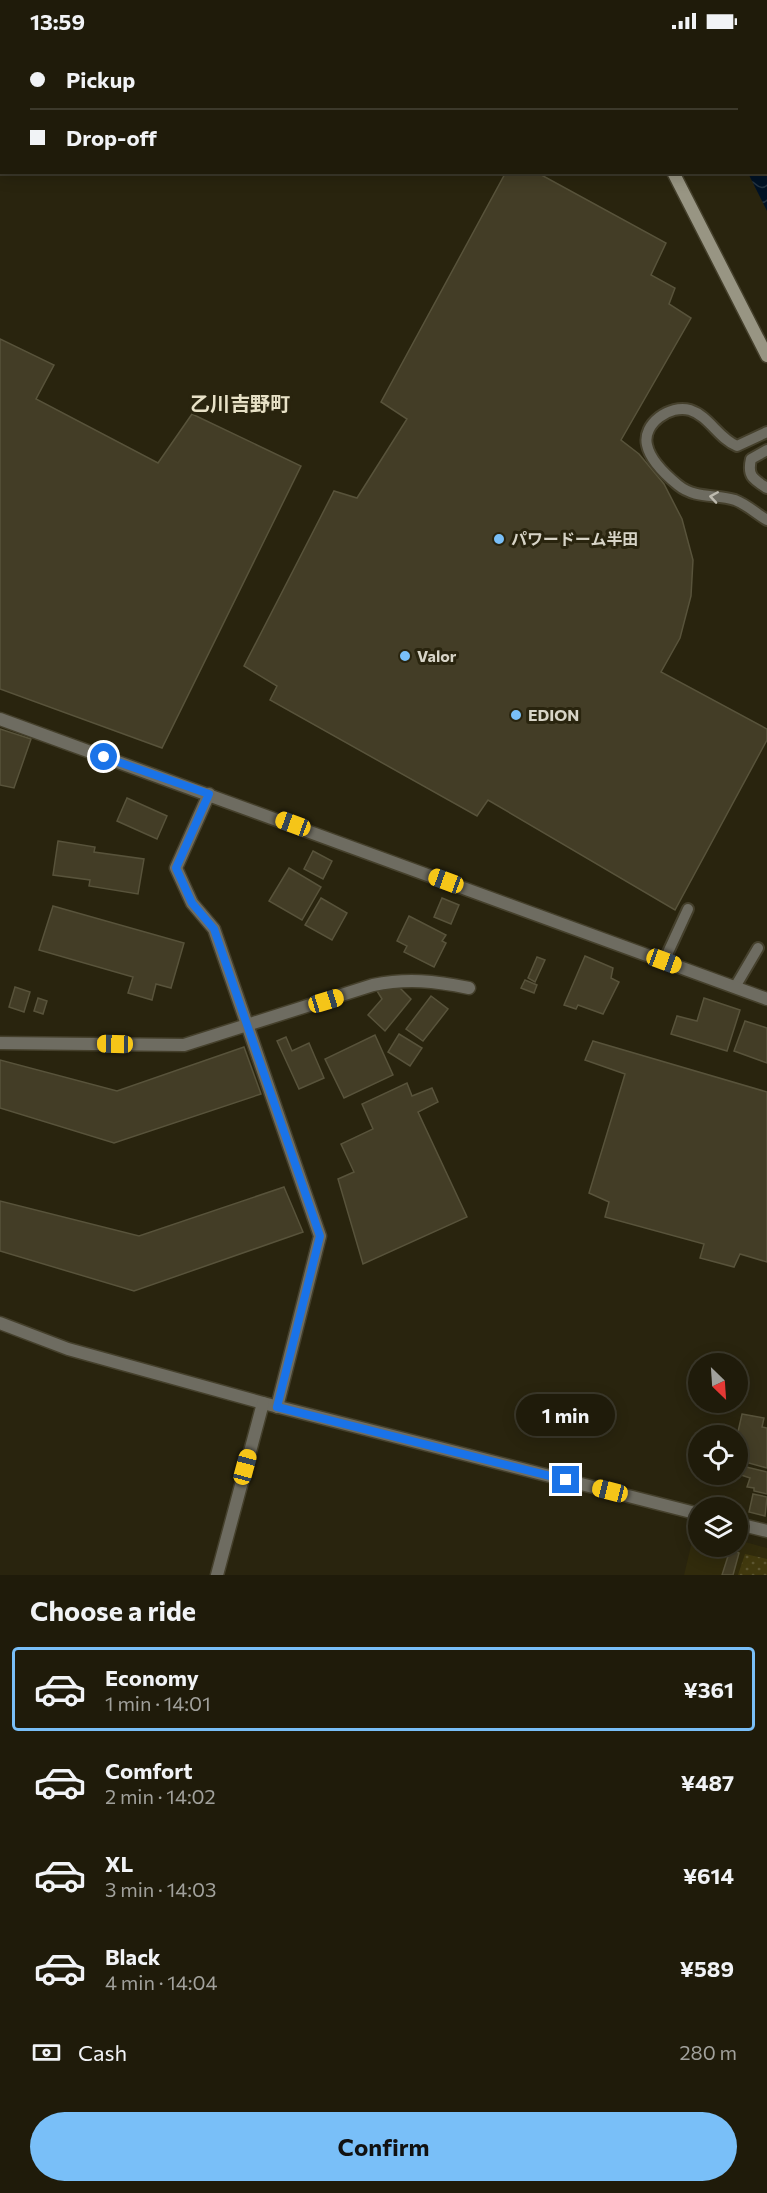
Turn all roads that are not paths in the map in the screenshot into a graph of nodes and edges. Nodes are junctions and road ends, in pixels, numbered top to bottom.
1 (674, 174) edge
2 (767, 356) edge
3 (767, 432) edge
4 (767, 450) edge
5 (767, 488) edge
6 (767, 520) edge
7 (0, 719) edge
8 (209, 794) junction
9 (688, 909) dead end
10 (758, 948) dead end
11 (664, 961) junction
12 (735, 987) junction
13 (469, 988) dead end
14 (767, 999) edge
15 (248, 1024) junction
16 (0, 1043) edge
17 (0, 1323) edge
18 (262, 1403) junction
19 (277, 1407) junction
20 (688, 1511) edge
21 (748, 1526) edge
22 (767, 1531) edge
23 (217, 1575) edge

1 - 2 main road
6 -> 3 lane
4 - 5 lane
7 - 8 street
8 - 11 street
8 - 15 street
9 - 11 lane
10 - 12 lane
11 - 12 street
12 - 14 street
13 - 15 street
15 - 16 street
15 - 19 street
17 - 18 street
18 - 19 street
18 - 23 street
19 - 20 street
21 - 22 street

